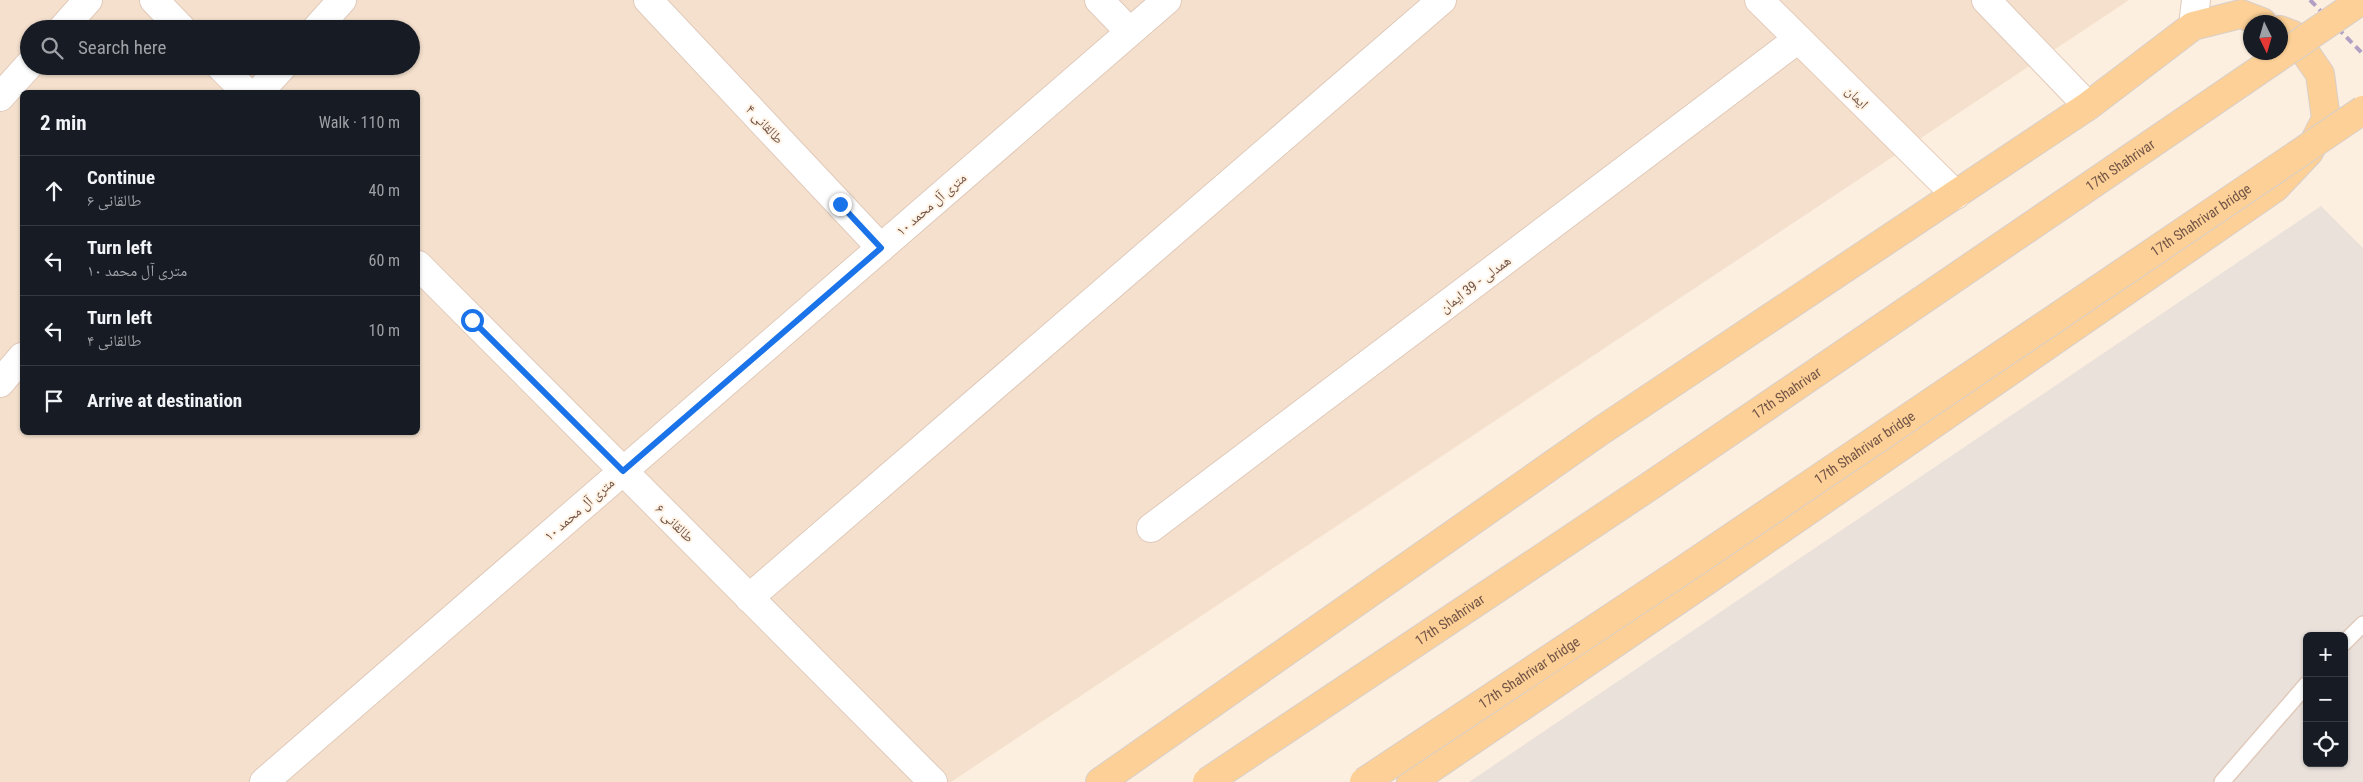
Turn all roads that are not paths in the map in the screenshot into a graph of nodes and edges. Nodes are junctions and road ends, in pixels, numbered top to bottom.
1 (88, 0) edge
2 (154, 0) edge
3 (342, 0) edge
4 (648, 0) edge
5 (1099, 0) edge
6 (1167, 0) edge
7 (1442, 0) edge
8 (1759, 0) edge
9 (1986, 0) edge
10 (2362, 0) edge
11 (2194, 13) edge
12 (2243, 15) edge
13 (70, 20) edge
14 (173, 20) edge
15 (324, 20) edge
16 (1130, 32) junction
17 (2288, 33) edge
18 (1798, 39) junction
19 (21, 75) edge
20 (229, 75) edge
21 (275, 75) edge
22 (244, 90) edge
23 (261, 90) edge
24 (0, 97) edge
25 (2088, 106) junction
26 (2363, 110) edge
27 (1956, 195) junction
28 (881, 248) junction
29 (420, 267) edge
30 (20, 360) edge
31 (0, 383) edge
32 (623, 471) junction
33 (1151, 528) dead end
34 (749, 598) junction
35 (2363, 624) edge
36 (2348, 639) edge
37 (2303, 689) edge
38 (264, 782) edge
39 (933, 782) edge
40 (1100, 782) edge
41 (1207, 782) edge
42 (1364, 782) edge
43 (1411, 782) edge
44 (2222, 782) edge

1 - 13 street
2 - 14 street
3 - 15 street
4 - 28 street, طالقانی ۴
5 - 16 street
6 - 16 street, ۱۰ متری آل محمد
7 - 34 street
8 - 18 street, ایمان
9 - 25 street
10 - 41 main road, 17th Shahrivar, bridge
11 - 12 main road
11 - 25 main road
16 - 28 street, ۱۰ متری آل محمد
17 - 43 main road
18 - 27 street, ایمان
18 - 33 street, همدلی - 39 ایمان
19 - 24 street
20 - 22 street
21 - 23 street
25 - 27 main road
26 - 42 main road, 17th Shahrivar bridge, bridge
27 - 40 main road
28 - 32 street, ۱۰ متری آل محمد
29 - 32 street, طالقانی ۶
30 - 31 street
32 - 34 street, طالقانی ۶
32 - 38 street, ۱۰ متری آل محمد
34 - 39 street, طالقانی ۶
35 - 36 lane
37 - 44 lane

